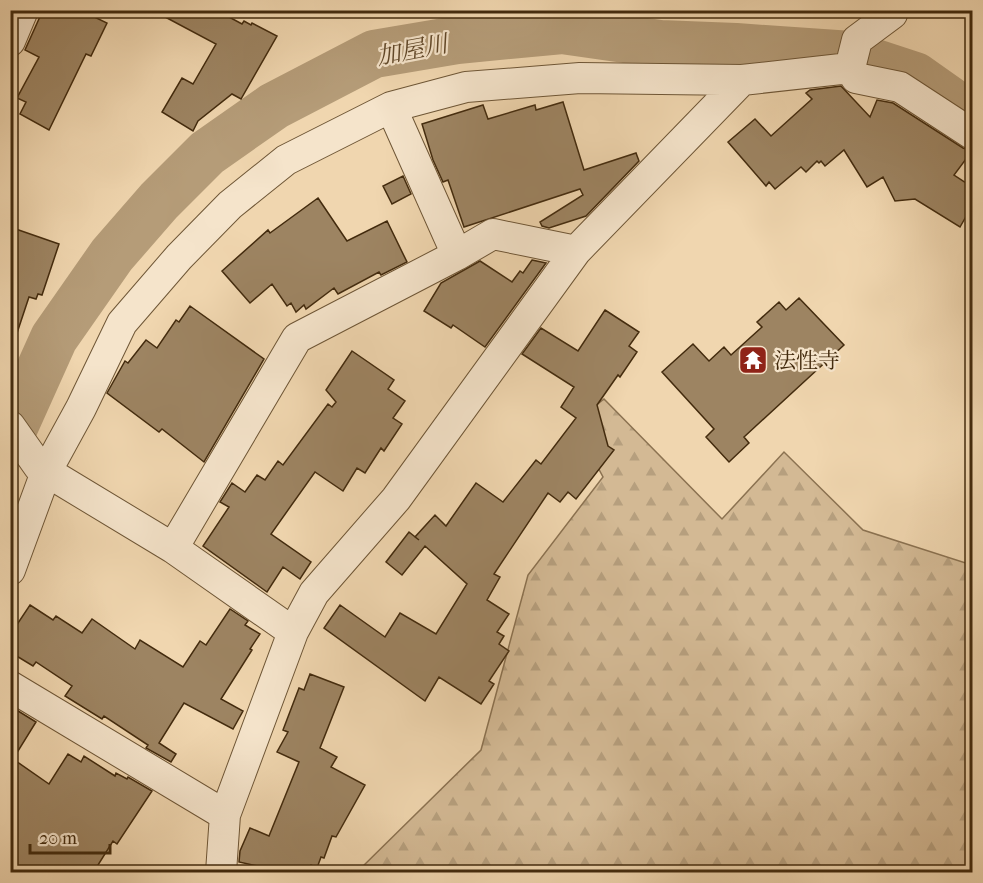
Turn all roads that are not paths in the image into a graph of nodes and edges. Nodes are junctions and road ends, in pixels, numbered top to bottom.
1 (23, 10) edge
2 (891, 12) edge
3 (10, 41) edge
4 (854, 54) junction
5 (741, 80) junction
6 (391, 107) junction
7 (972, 134) edge
8 (576, 251) junction
9 (458, 255) junction
10 (10, 426) edge
11 (43, 470) junction
12 (173, 548) junction
13 (10, 570) edge
14 (293, 632) junction
15 (10, 686) edge
16 (225, 815) junction
17 (221, 873) edge

1 - 3 street
2 - 4 street
4 - 5 street
4 - 7 street
5 - 6 street
5 - 8 street
6 - 9 street
6 - 11 street
8 - 9 street
8 - 14 street
9 - 12 street
10 - 11 street
11 - 12 street
11 - 13 street
12 - 14 street
14 - 16 street
15 - 16 street
16 - 17 street

